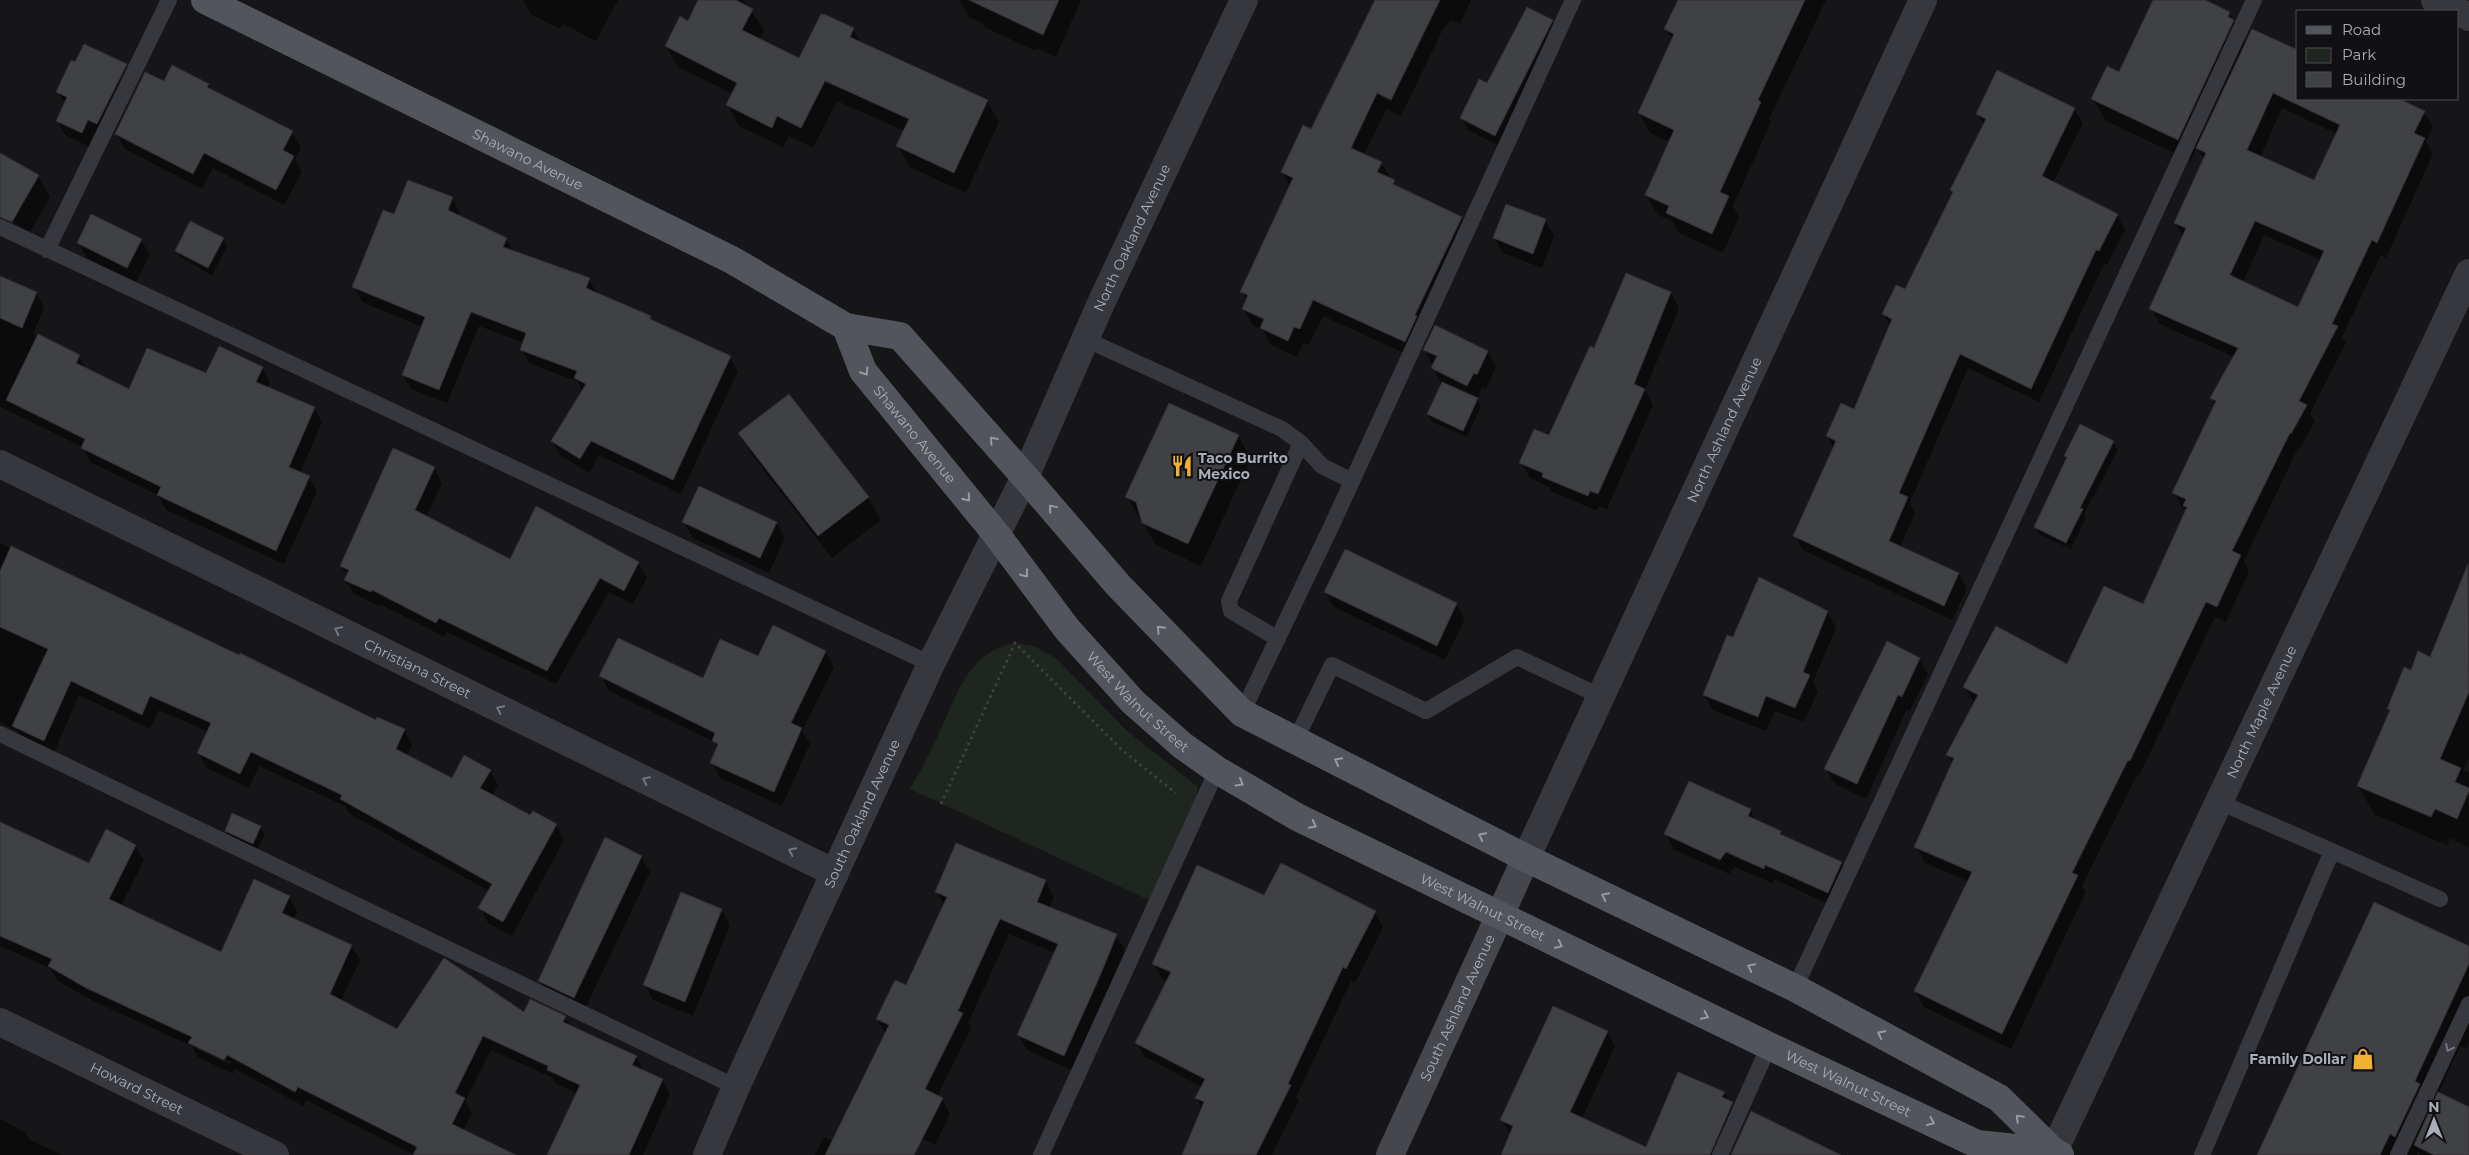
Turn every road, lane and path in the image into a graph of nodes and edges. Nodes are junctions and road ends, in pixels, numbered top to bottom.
1 (169, 0) edge
2 (205, 0) edge
3 (1244, 0) edge
4 (1573, 0) edge
5 (1923, 0) edge
6 (2254, 0) edge
7 (2435, 0) edge
8 (2455, 10) edge
9 (0, 227) edge
10 (47, 250) junction
11 (2469, 273) edge
12 (846, 327) junction
13 (1085, 339) junction
14 (1301, 443) junction
15 (0, 464) edge
16 (1025, 477) junction
17 (1352, 481) junction
18 (996, 534) junction
19 (1278, 639) junction
20 (931, 664) junction
21 (1602, 697) junction
22 (1242, 713) junction
23 (0, 734) edge
24 (1296, 740) junction
25 (1216, 770) junction
26 (1178, 795) dead end
27 (2220, 802) junction
28 (941, 804) dead end
29 (2332, 851) junction
30 (1526, 858) junction
31 (835, 873) junction
32 (2440, 898) dead end
33 (1499, 916) junction
34 (1795, 988) junction
35 (2469, 1004) edge
36 (0, 1022) edge
37 (1769, 1046) junction
38 (736, 1087) junction
39 (2055, 1154) edge
40 (275, 1155) edge
41 (707, 1155) edge
42 (1041, 1155) edge
43 (1390, 1155) edge
44 (1720, 1155) edge
45 (2202, 1155) edge
46 (2398, 1155) edge

1 - 10 lane
2 - 12 main road, Shawano Avenue
3 - 13 street, North Oakland Avenue
4 - 17 lane
5 - 21 street, North Ashland Avenue
6 - 34 lane
7 - 8 street
9 - 10 lane
10 - 20 lane
11 - 27 street, North Maple Avenue
16 -> 12 main road, Shawano Avenue
12 -> 18 main road, Shawano Avenue
13 - 14 lane
13 - 16 street, North Oakland Avenue
14 - 17 lane
14 - 19 lane
31 -> 15 street, Christiana Street
16 - 18 street, South Oakland Avenue
22 -> 16 main road
17 - 19 lane
18 - 20 street, South Oakland Avenue
18 -> 25 main road, West Walnut Street
19 - 22 lane
20 - 31 street, South Oakland Avenue
21 - 24 lane
21 - 30 street, North Ashland Avenue
22 - 24 main road
23 - 38 lane
30 -> 24 main road
25 -> 33 main road, West Walnut Street
25 - 42 lane
26 - 28 path
27 - 29 lane
27 - 39 street, North Maple Avenue
29 - 32 lane
29 - 45 lane
30 - 33 main road, South Ashland Avenue
34 -> 30 main road
31 - 38 street, South Oakland Avenue
33 -> 37 main road, West Walnut Street
33 - 43 main road, South Ashland Avenue
39 -> 34 main road
35 -> 46 lane
36 - 40 street, Howard Street
37 -> 39 main road, West Walnut Street
37 - 44 lane
38 - 41 street, South Oakland Avenue

